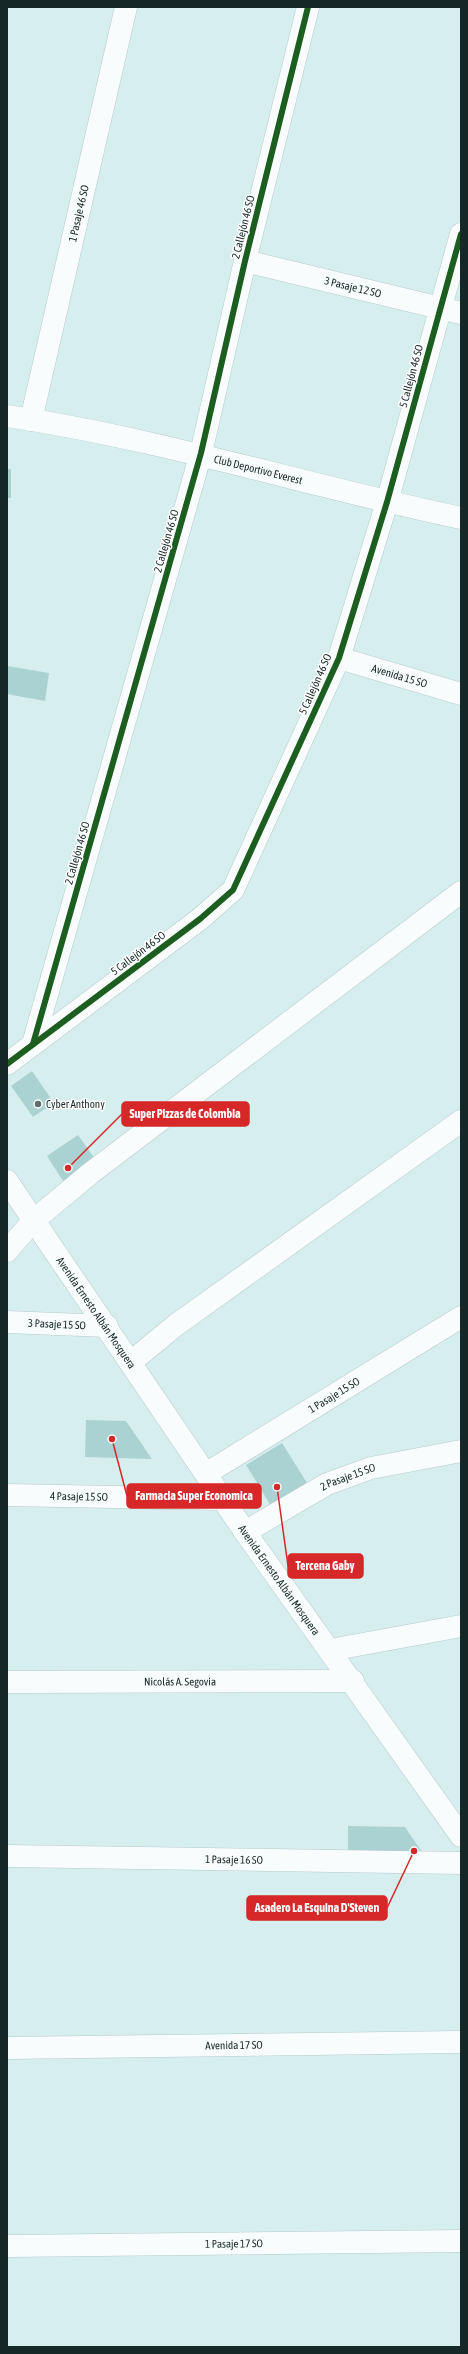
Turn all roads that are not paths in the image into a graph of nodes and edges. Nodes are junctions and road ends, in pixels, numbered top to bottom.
1 (126, 7) edge
2 (308, 7) edge
3 (461, 234) edge
4 (245, 261) junction
5 (451, 311) edge
6 (7, 416) edge
7 (31, 420) junction
8 (201, 453) junction
9 (387, 502) junction
10 (461, 518) edge
11 (339, 658) junction
12 (461, 694) edge
13 (461, 892) edge
14 (33, 1044) junction
15 (7, 1064) edge
16 (461, 1121) edge
17 (7, 1181) edge
18 (33, 1221) junction
19 (7, 1251) edge
20 (461, 1317) edge
21 (7, 1322) edge
22 (107, 1326) junction
23 (131, 1362) junction
24 (461, 1451) edge
25 (207, 1473) junction
26 (7, 1495) edge
27 (223, 1498) junction
28 (245, 1532) junction
29 (461, 1626) edge
30 (330, 1650) junction
31 (353, 1681) junction
32 (7, 1682) edge
33 (461, 1836) edge
34 (7, 1856) edge
35 (461, 1863) edge
36 (461, 2042) edge
37 (7, 2048) edge
38 (461, 2241) edge
39 (7, 2246) edge

1 - 7 street, 1 Pasaje 46 SO
2 - 4 street, 2 Callejón 46 SO
3 - 5 street, 5 Callejón 46 SO
4 - 5 street, 3 Pasaje 12 SO
4 - 8 street, 2 Callejón 46 SO
5 - 9 street, 5 Callejón 46 SO
6 - 7 street, Club Deportivo Everest
7 - 8 street, Club Deportivo Everest
8 - 9 street, Club Deportivo Everest
8 - 14 street, 2 Callejón 46 SO
9 - 10 street, Club Deportivo Everest
9 - 11 street, 5 Callejón 46 SO
11 - 12 street, Avenida 15 SO
11 - 14 street, 5 Callejón 46 SO
13 - 18 street
14 - 15 street
16 - 23 street
17 - 18 street, Avenida Ernesto Albán Mosquera
18 - 19 street
18 - 22 street, Avenida Ernesto Albán Mosquera
20 - 25 street, 1 Pasaje 15 SO
21 - 22 street, 3 Pasaje 15 SO
22 - 23 street, Avenida Ernesto Albán Mosquera
23 - 25 street, Avenida Ernesto Albán Mosquera
24 - 28 street, 2 Pasaje 15 SO
25 - 27 street, Avenida Ernesto Albán Mosquera
26 - 27 street, 4 Pasaje 15 SO
27 - 28 street, Avenida Ernesto Albán Mosquera
28 - 30 street, Avenida Ernesto Albán Mosquera
29 - 30 street
30 - 31 street, Avenida Ernesto Albán Mosquera
31 - 32 street, Nicolás A. Segovia
31 - 33 street, Avenida Ernesto Albán Mosquera
34 - 35 street, 1 Pasaje 16 SO
36 - 37 street, Avenida 17 SO
38 - 39 street, 1 Pasaje 17 SO

